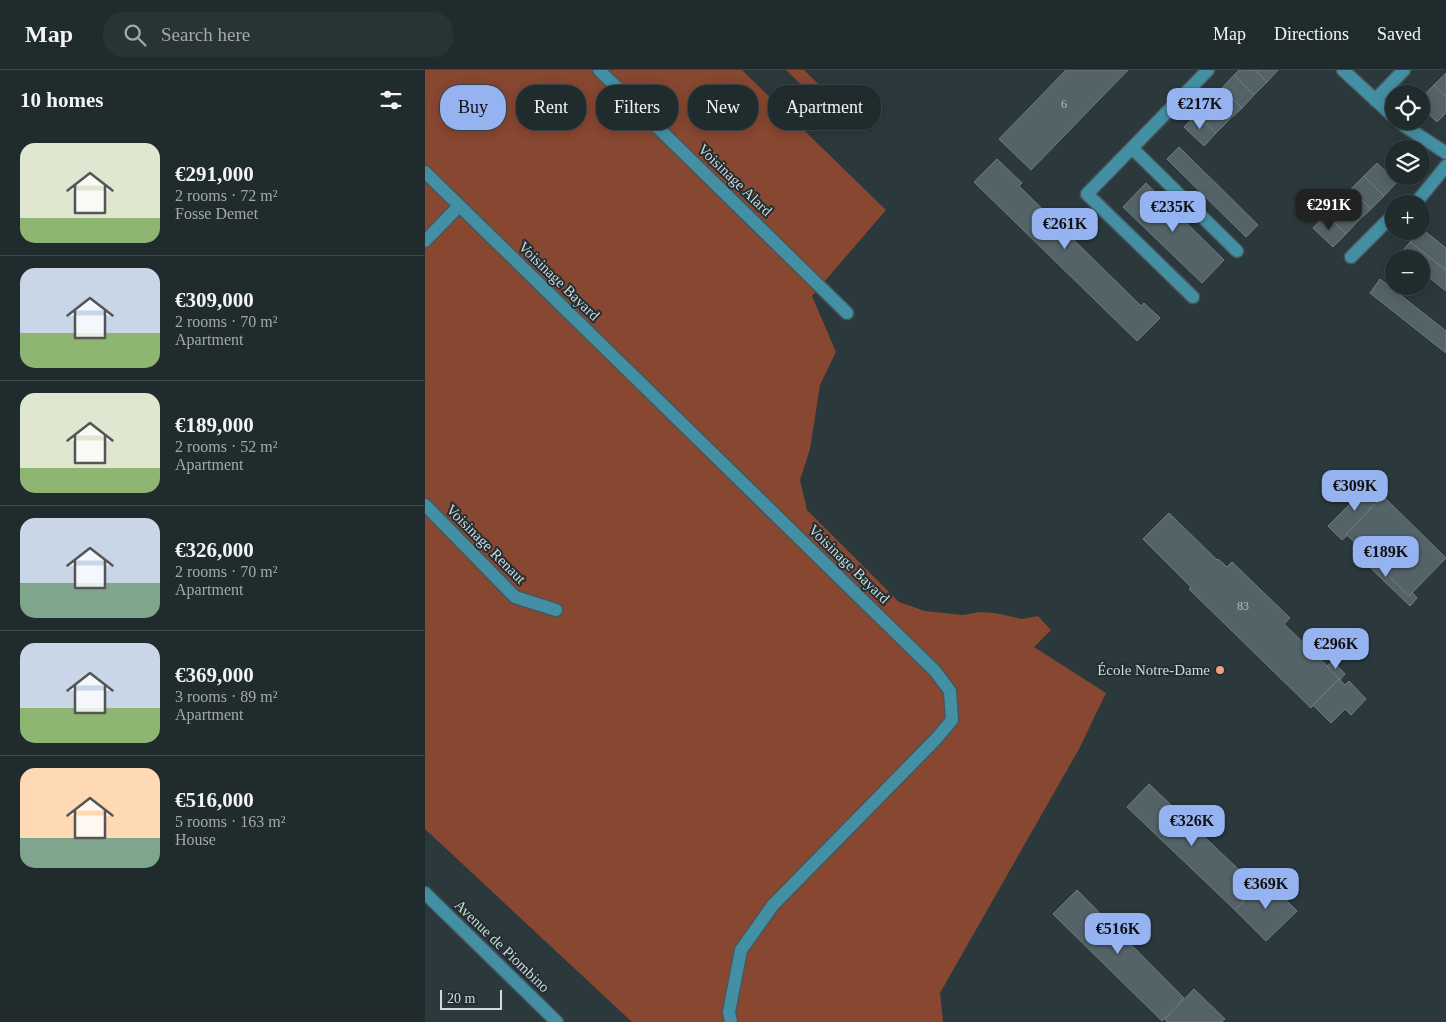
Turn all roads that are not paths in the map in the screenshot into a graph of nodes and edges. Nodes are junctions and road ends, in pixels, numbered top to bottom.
1 (599, 70) edge
2 (1208, 70) edge
3 (1343, 70) edge
4 (1404, 70) edge
5 (1375, 100) junction
6 (1385, 109) edge
7 (1412, 130) edge
8 (1132, 148) junction
9 (1446, 153) edge
10 (1446, 166) edge
11 (425, 172) edge
12 (1422, 195) edge
13 (459, 206) junction
14 (1385, 223) edge
15 (425, 241) edge
16 (1237, 251) dead end
17 (1351, 257) dead end
18 (1193, 297) dead end
19 (847, 314) dead end
20 (425, 505) edge
21 (556, 610) dead end
22 (425, 893) edge
23 (557, 1022) edge
24 (731, 1022) edge

1 - 19 street, Voisinage Alard
2 - 8 street
3 - 5 street
4 - 5 street
5 - 6 street
7 - 9 street
8 - 16 street
8 - 18 street
10 - 12 street
11 - 13 street, Voisinage Bayard
13 - 15 street
13 - 24 street, Voisinage Bayard
14 - 17 street
20 - 21 street, Voisinage Renaut
22 - 23 street, Avenue de Piombino

